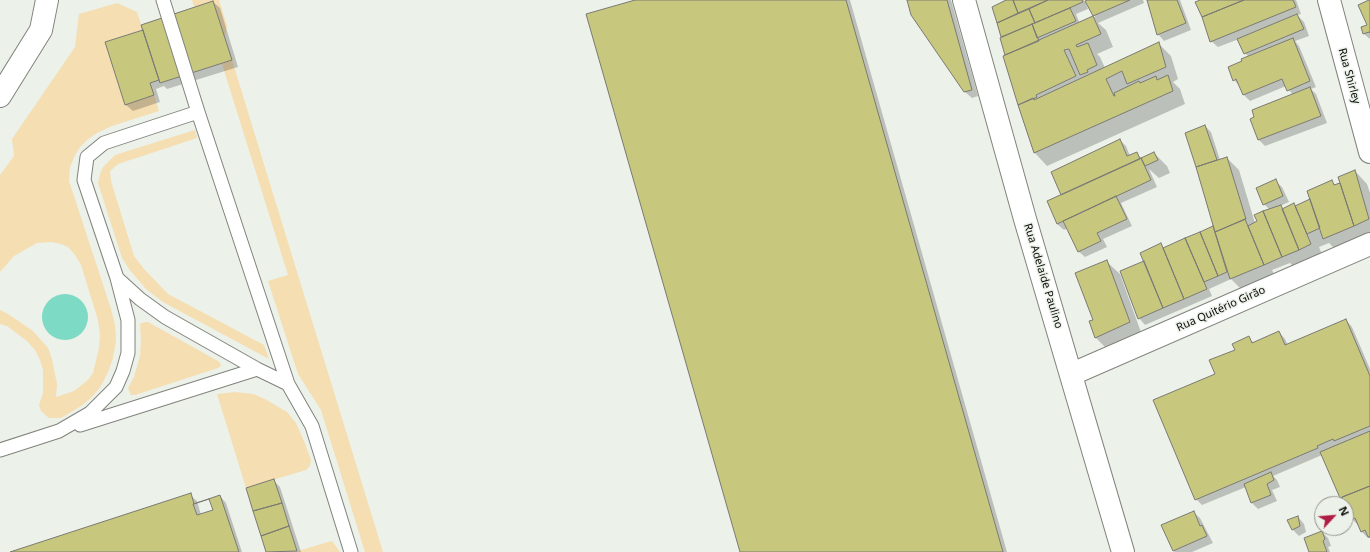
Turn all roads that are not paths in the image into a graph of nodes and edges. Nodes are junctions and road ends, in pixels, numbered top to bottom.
1 (47, 0) edge
2 (163, 0) edge
3 (964, 0) edge
4 (1329, 0) edge
5 (0, 96) edge
6 (198, 112) junction
7 (1370, 152) edge
8 (1370, 244) edge
9 (117, 278) junction
10 (257, 369) junction
11 (1072, 374) junction
12 (288, 384) junction
13 (59, 431) junction
14 (0, 450) edge
15 (351, 552) edge
16 (1123, 552) edge

1 - 5 street
2 - 6 lane
3 - 11 street, Rua Adelaide Paulino
4 - 7 street, Rua Shirley
6 - 9 lane
6 - 12 lane
8 - 11 street, Rua Quitério Girão
9 - 10 lane
9 - 13 lane
10 - 12 lane
10 - 13 lane
11 - 16 street, Rua Adelaide Paulino
12 - 15 lane
13 - 14 lane

